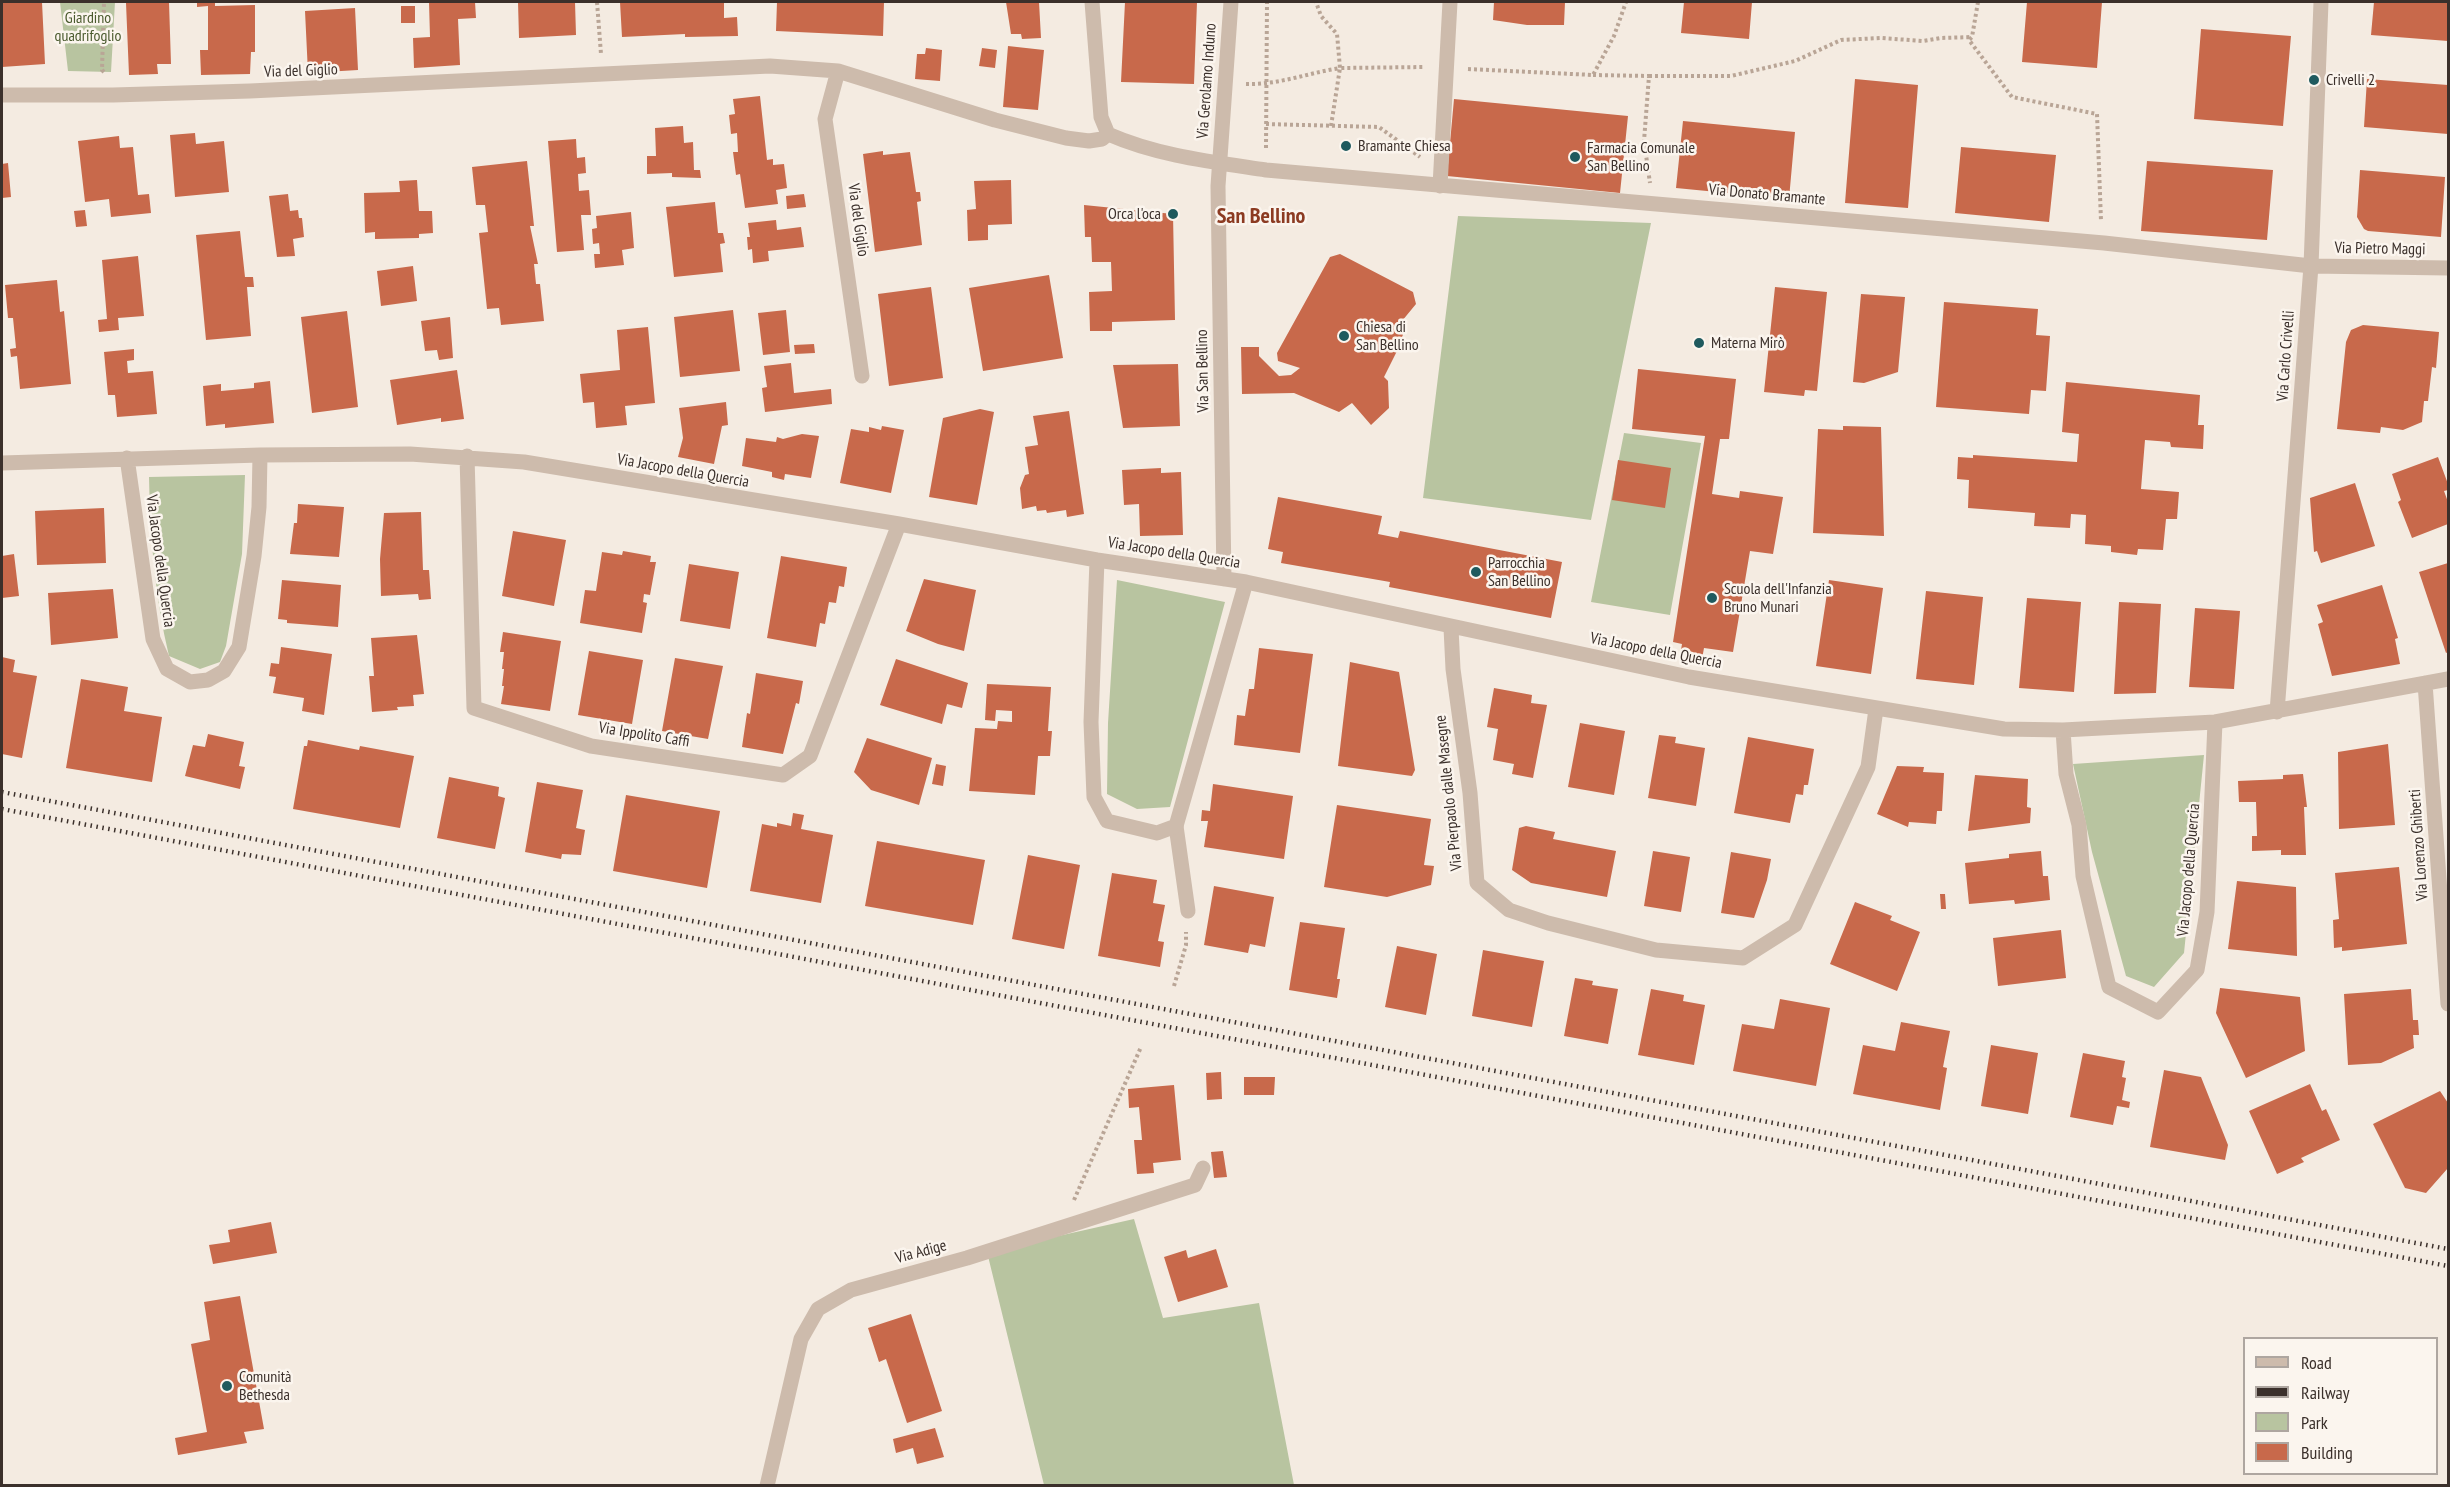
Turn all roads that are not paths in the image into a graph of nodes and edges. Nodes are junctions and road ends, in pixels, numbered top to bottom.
1 (1092, 2) edge
2 (1231, 2) edge
3 (1450, 2) edge
4 (2320, 2) edge
5 (838, 70) junction
6 (2, 95) edge
7 (1108, 134) junction
8 (1220, 163) junction
9 (1440, 186) junction
10 (2311, 266) junction
11 (2448, 268) edge
12 (862, 376) dead end
13 (260, 454) junction
14 (467, 456) junction
15 (127, 458) junction
16 (2, 463) edge
17 (899, 524) junction
18 (1097, 560) junction
19 (1224, 579) junction
20 (1245, 582) junction
21 (1451, 628) junction
22 (2448, 679) edge
23 (2425, 683) junction
24 (1876, 709) junction
25 (2277, 712) junction
26 (2216, 722) junction
27 (2063, 730) junction
28 (1176, 826) junction
29 (1188, 911) dead end
30 (2448, 1004) edge
31 (1203, 1168) dead end
32 (767, 1485) edge

1 - 7 street
2 - 8 street, Via Gerolamo Induno
3 - 9 street
4 - 10 street, Via Carlo Crivelli
5 - 6 street, Via del Giglio
5 - 7 street, Via del Giglio
5 - 12 street, Via del Giglio
7 - 8 street, Via Donato Bramante
8 - 9 street, Via Donato Bramante
8 - 19 street, Via San Bellino
9 - 10 street, Via Donato Bramante
10 - 11 street, Via Pietro Maggi
10 - 25 street, Via Carlo Crivelli
13 - 14 street, Via Jacopo della Quercia
13 - 15 street, Via Jacopo della Quercia
13 - 15 street, Via Jacopo della Quercia
14 - 17 street, Via Jacopo della Quercia
14 - 17 street, Via Ippolito Caffi
15 - 16 street, Via Jacopo della Quercia
17 - 18 street, Via Jacopo della Quercia
18 - 19 street, Via Jacopo della Quercia
18 - 28 street, Via Jacopo della Quercia
19 - 20 street, Via Jacopo della Quercia
20 - 21 street, Via Jacopo della Quercia
20 - 28 street, Via Jacopo della Quercia
21 - 24 street, Via Jacopo della Quercia
21 - 24 street, Via Pierpaolo dalle Masegne
22 - 23 street, Via Jacopo della Quercia
23 - 25 street, Via Jacopo della Quercia
23 - 30 street, Via Lorenzo Ghiberti
24 - 27 street, Via Jacopo della Quercia
25 - 26 street, Via Jacopo della Quercia
26 - 27 street, Via Jacopo della Quercia
26 - 27 street, Via Jacopo della Quercia
28 - 29 street, Via Jacopo della Quercia
31 - 32 street, Via Adige

